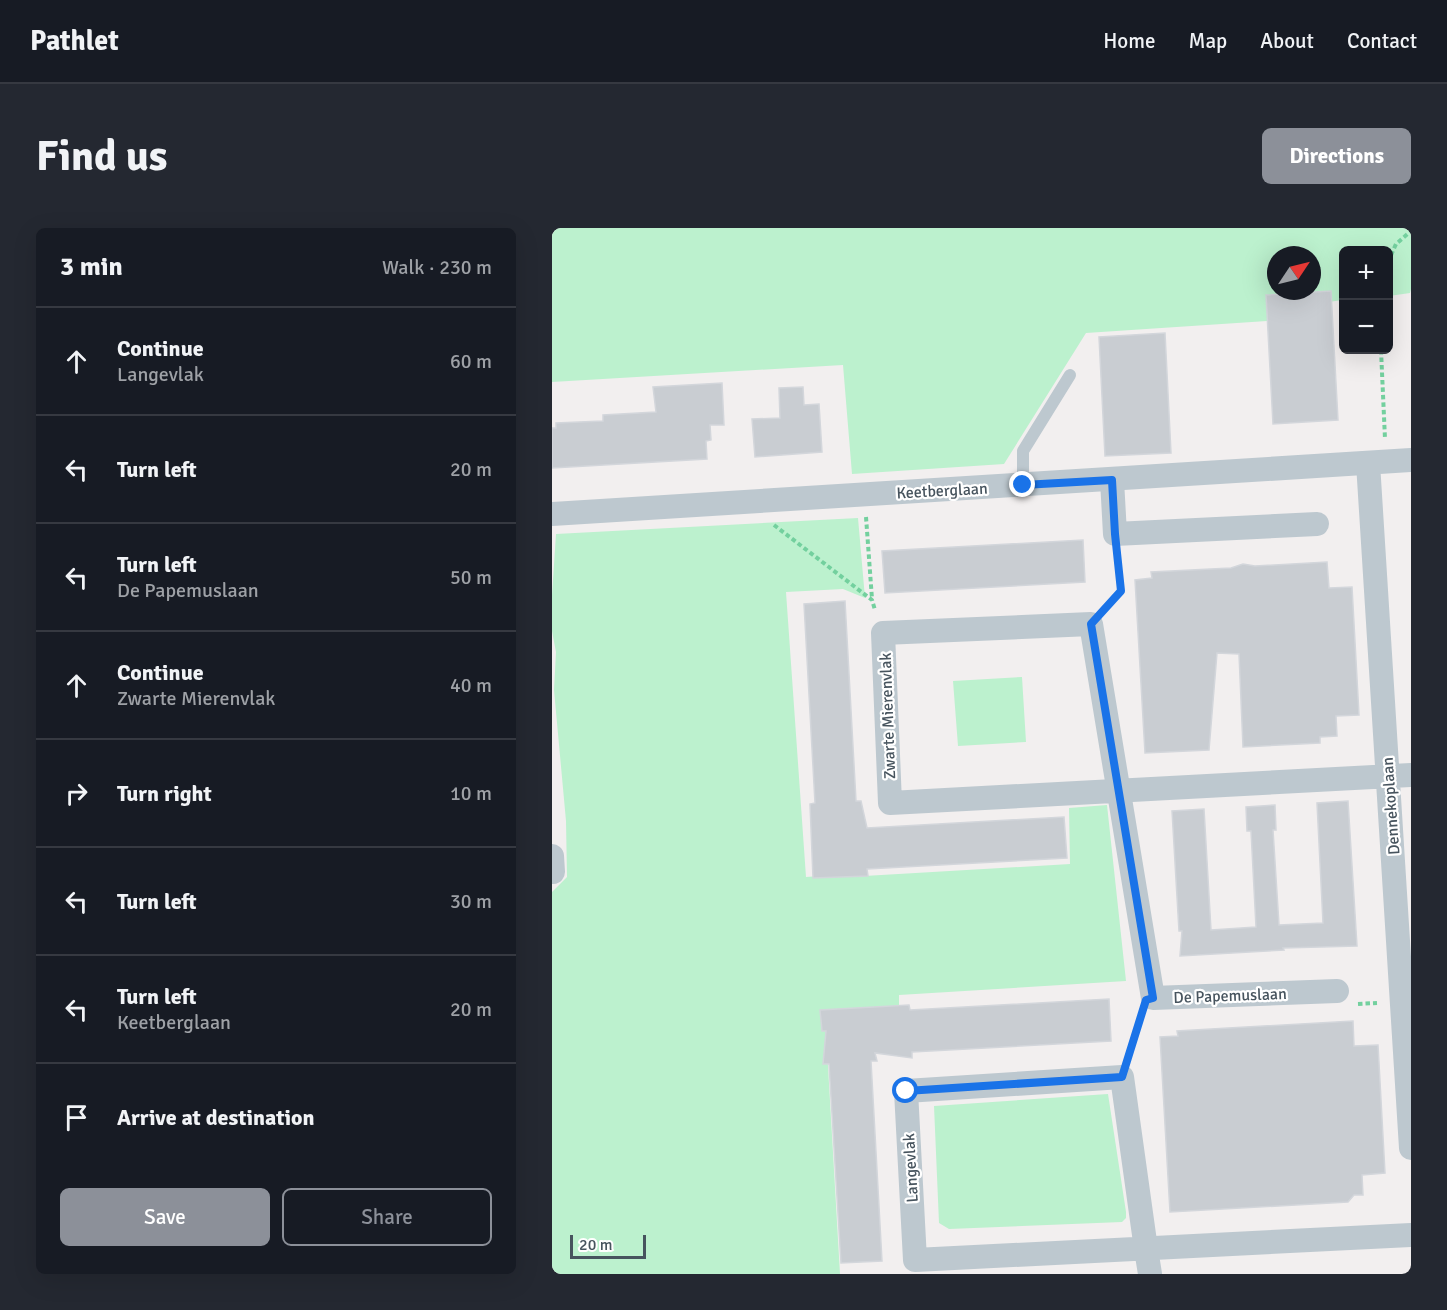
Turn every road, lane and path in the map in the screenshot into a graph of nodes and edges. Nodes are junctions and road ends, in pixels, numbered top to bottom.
1 (1411, 231) edge
2 (1393, 252) edge
3 (1381, 354) edge
4 (1070, 375) dead end
5 (1389, 461) edge
6 (1112, 480) junction
7 (1023, 485) junction
8 (865, 495) junction
9 (743, 502) junction
10 (552, 514) edge
11 (1317, 524) dead end
12 (1115, 534) junction
13 (872, 600) junction
14 (1091, 624) junction
15 (883, 633) junction
16 (1399, 775) edge
17 (1119, 791) junction
18 (1337, 990) joint
19 (1153, 998) junction
20 (1407, 1000) edge
21 (1122, 1077) junction
22 (1411, 1148) edge
23 (1411, 1234) edge
24 (1146, 1249) junction
25 (1150, 1274) edge

1 - 2 path
3 - 5 path
4 - 7 lane
5 - 6 street, Keetberglaan
5 - 16 street, Dennekoplaan
6 - 7 street, Keetberglaan
6 - 12 street
7 - 8 street, Keetberglaan
8 - 9 street, Keetberglaan
8 - 13 path
9 - 10 street, Keetberglaan
9 - 13 path
11 - 12 street
12 - 14 path
13 - 15 path
14 - 15 street, Zwarte Mierenvlak
14 - 17 street
15 - 17 street, Zwarte Mierenvlak
16 - 17 street, Zwarte Mierenvlak
16 - 20 street, Dennekoplaan
17 - 19 street, De Papemuslaan
18 - 19 street, De Papemuslaan
18 - 20 path
19 - 21 path
20 - 22 street, Dennekoplaan
21 - 24 street
21 - 24 street, Langevlak
23 - 24 street, Langevlak
24 - 25 street

